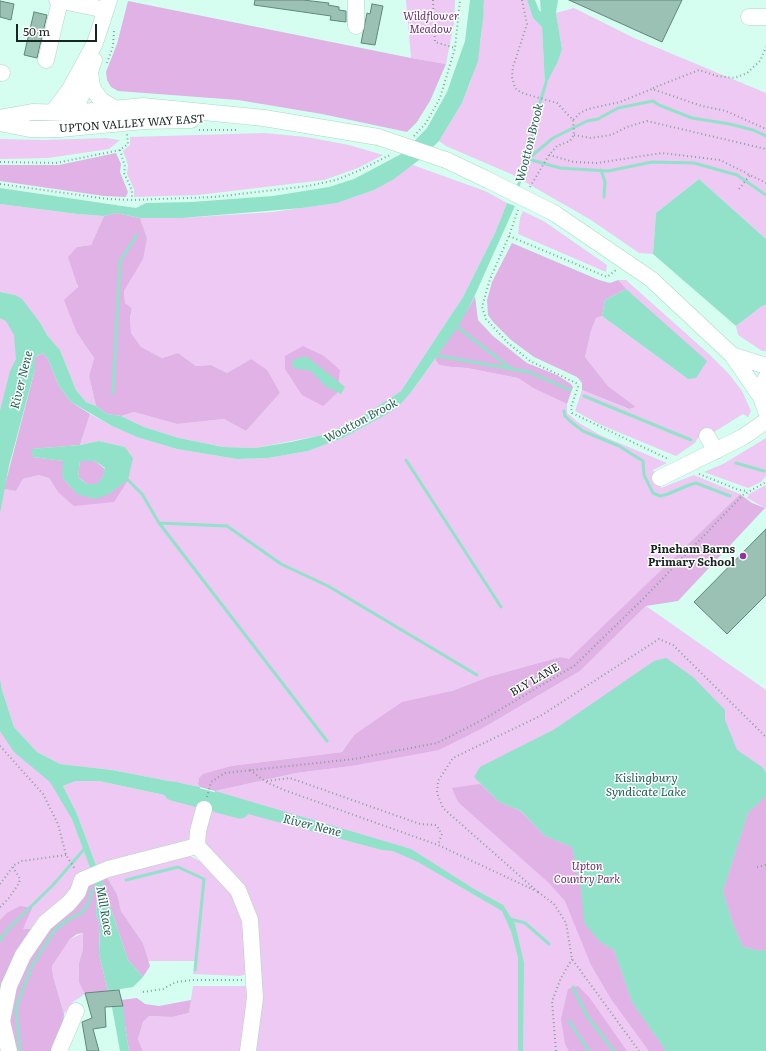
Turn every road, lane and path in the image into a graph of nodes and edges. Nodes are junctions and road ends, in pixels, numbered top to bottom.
1 (58, 0) edge
2 (356, 0) edge
3 (433, 0) edge
4 (460, 0) edge
5 (522, 0) edge
6 (107, 5) edge
7 (749, 17) dead end
8 (766, 17) edge
9 (356, 26) dead end
10 (114, 27) dead end
11 (95, 43) junction
12 (766, 47) edge
13 (455, 48) junction
14 (46, 60) dead end
15 (106, 67) dead end
16 (90, 73) junction
17 (652, 88) junction
18 (114, 108) junction
19 (53, 112) junction
20 (73, 113) junction
21 (0, 118) edge
22 (264, 118) junction
23 (573, 120) junction
24 (0, 123) edge
25 (60, 129) junction
26 (766, 129) edge
27 (197, 130) dead end
28 (242, 130) dead end
29 (132, 132) dead end
30 (574, 135) junction
31 (413, 137) dead end
32 (766, 149) edge
33 (120, 150) junction
34 (395, 152) dead end
35 (549, 155) junction
36 (0, 162) edge
37 (541, 168) dead end
38 (750, 175) junction
39 (766, 183) edge
40 (0, 184) edge
41 (739, 189) dead end
42 (132, 200) junction
43 (622, 272) dead end
44 (732, 355) junction
45 (766, 366) edge
46 (766, 378) edge
47 (764, 404) edge
48 (766, 421) edge
49 (707, 436) dead end
50 (716, 451) junction
51 (686, 467) junction
52 (660, 478) dead end
53 (766, 482) edge
54 (749, 491) junction
55 (766, 737) edge
56 (0, 746) edge
57 (249, 770) junction
58 (266, 782) junction
59 (204, 809) joint
60 (438, 845) junction
61 (197, 846) junction
62 (66, 855) junction
63 (766, 865) edge
64 (13, 867) junction
65 (757, 867) dead end
66 (82, 880) junction
67 (0, 884) edge
68 (538, 892) junction
69 (0, 907) edge
70 (572, 958) junction
71 (253, 980) junction
72 (143, 992) dead end
73 (76, 1011) dead end
74 (9, 1051) edge
75 (58, 1051) edge
76 (248, 1051) edge
77 (556, 1051) edge
78 (639, 1051) edge

1 - 6 street
1 - 14 street
2 - 9 street
3 - 13 path
4 - 13 path
5 - 23 path
6 - 11 street
7 - 8 street
10 - 15 path
11 - 16 street
11 - 19 street
12 - 17 path
13 - 31 path
16 - 18 street
16 - 20 street
17 - 23 path
17 - 26 path
18 - 20 street, UPTON VALLEY WAY EAST
18 - 22 street, UPTON VALLEY WAY EAST
19 - 20 street, UPTON VALLEY WAY EAST
19 - 21 street, UPTON VALLEY WAY EAST
20 - 25 street
22 - 25 street, UPTON VALLEY WAY EAST
22 - 44 street, UPTON VALLEY WAY EAST, bridge
23 - 30 path
24 - 25 street, UPTON VALLEY WAY EAST
27 - 28 path
29 - 33 path
30 - 32 path
30 - 35 path
33 - 36 path
33 - 42 path
34 - 42 path
35 - 37 path
35 - 38 path
38 - 39 path
38 - 41 path
40 - 42 path
43 - 51 path
44 - 45 street, UPTON VALLEY WAY EAST
44 - 47 street, UPTON VALLEY WAY EAST
46 - 47 street
48 - 50 street
49 - 50 street
50 - 51 street
51 - 52 street
51 - 54 path
53 - 54 path, BLY LANE
54 - 57 path, BLY LANE
55 - 68 path
56 - 62 path
57 - 58 path
57 - 59 path, BLY LANE
58 - 60 path
58 - 60 path
59 - 61 street
60 - 68 path
61 - 66 street
61 - 71 street
62 - 64 path
62 - 66 path
63 - 65 path
64 - 67 path
64 - 69 path
66 - 74 street
68 - 70 path
70 - 77 path
70 - 78 path
71 - 72 path
71 - 76 street
73 - 75 street

